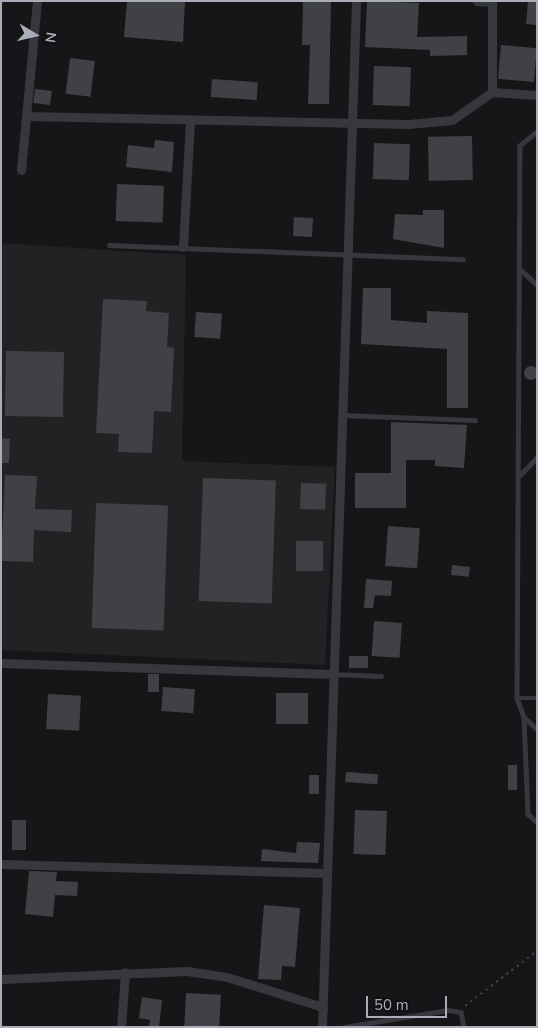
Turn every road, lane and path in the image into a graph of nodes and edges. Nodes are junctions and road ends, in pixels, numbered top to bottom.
1 (37, 1) edge
2 (356, 1) edge
3 (477, 1) edge
4 (492, 2) edge
5 (492, 92) junction
6 (537, 95) edge
7 (26, 116) junction
8 (190, 120) junction
9 (352, 122) junction
10 (537, 132) edge
11 (21, 170) dead end
12 (109, 245) dead end
13 (183, 247) junction
14 (347, 254) junction
15 (463, 259) dead end
16 (519, 268) junction
17 (537, 285) edge
18 (342, 415) junction
19 (475, 420) dead end
20 (537, 457) edge
21 (518, 477) junction
22 (1, 663) edge
23 (333, 674) junction
24 (380, 676) dead end
25 (517, 698) junction
26 (537, 698) edge
27 (524, 717) junction
28 (537, 730) edge
29 (537, 822) edge
30 (1, 864) edge
31 (327, 873) junction
32 (537, 951) edge
33 (125, 972) junction
34 (1, 979) edge
35 (323, 1007) junction
36 (461, 1012) junction
37 (121, 1027) edge
38 (322, 1027) edge
39 (344, 1027) edge
40 (464, 1027) edge

1 - 7 street
2 - 9 street
3 - 4 street
4 - 5 street
5 - 6 street
5 - 9 street
7 - 8 street
7 - 11 street
8 - 9 street
8 - 13 street
9 - 14 street
10 - 16 lane
12 - 13 lane
13 - 14 lane
14 - 15 lane
14 - 18 street
16 - 17 lane
16 - 21 lane
18 - 19 lane
18 - 23 street
20 - 21 lane
21 - 25 lane
22 - 23 street
23 - 24 lane
23 - 31 street
25 - 26 lane
25 - 27 lane
27 - 28 lane
27 - 29 lane
30 - 31 street
31 - 35 street
32 - 36 path
33 - 34 street
33 - 35 street
33 - 37 street
35 - 38 street
36 - 39 lane
36 - 40 lane

